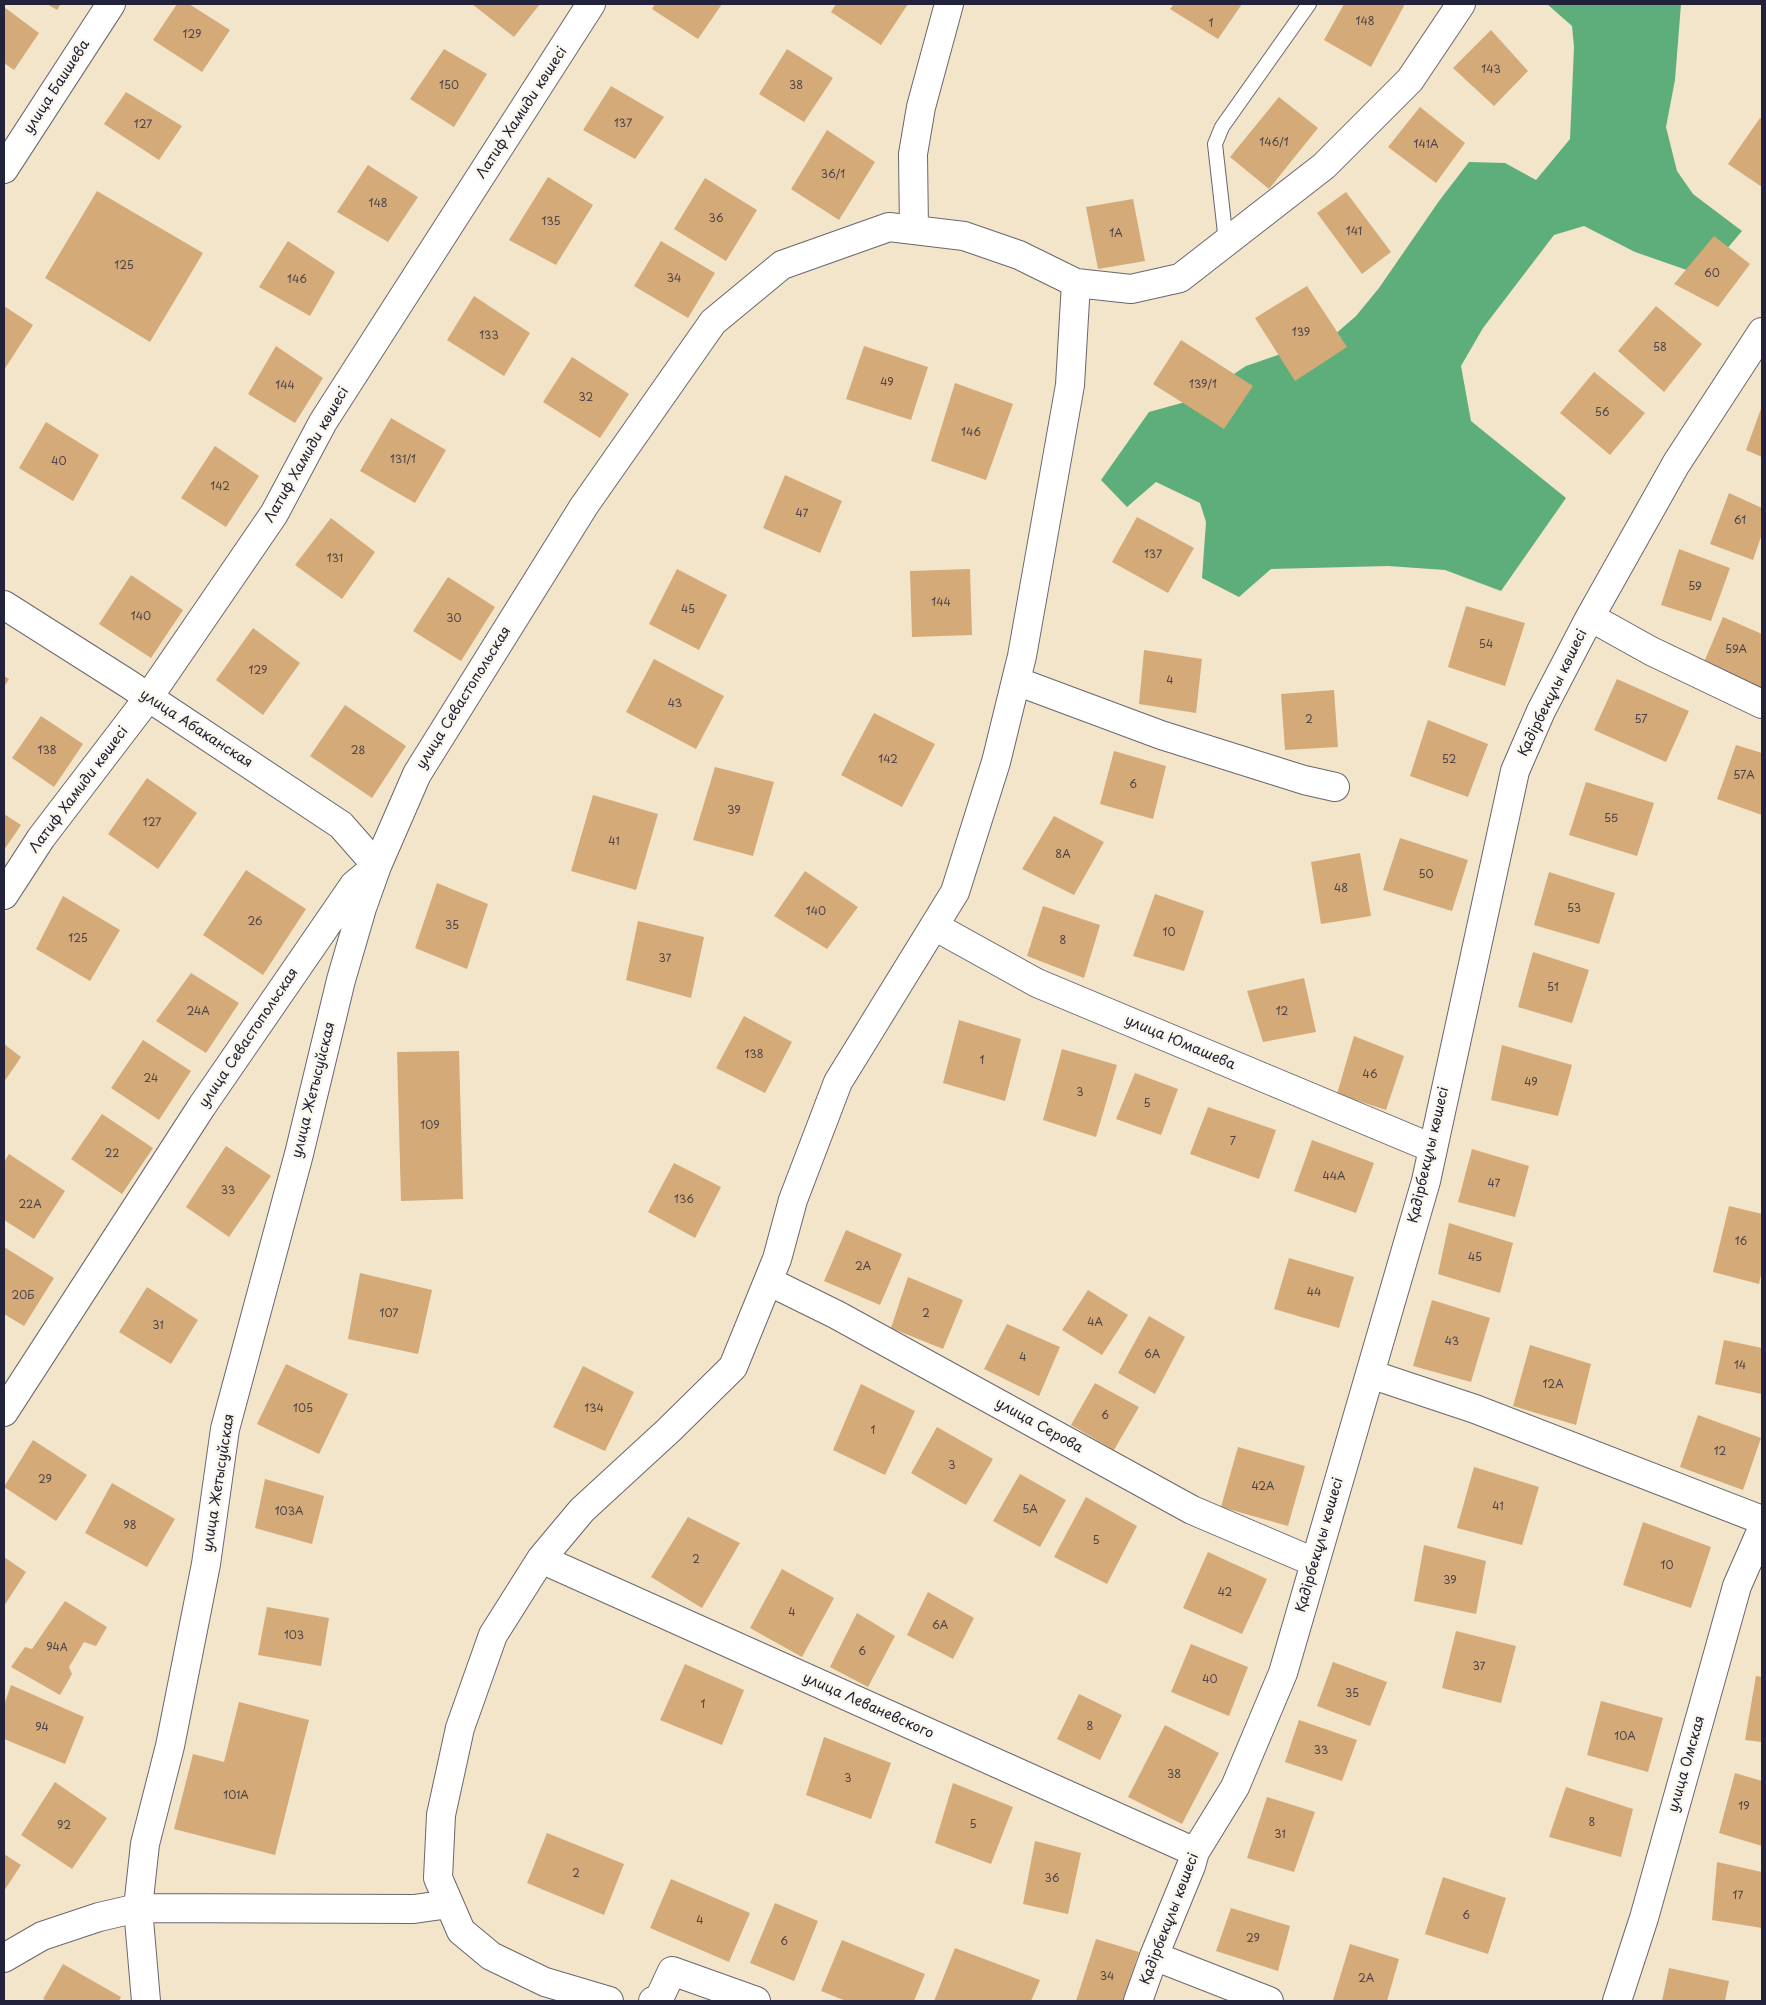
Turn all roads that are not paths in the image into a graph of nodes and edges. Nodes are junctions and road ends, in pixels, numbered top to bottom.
1 (111, 4) edge
2 (591, 4) edge
3 (949, 4) edge
4 (1309, 4) edge
5 (1461, 4) edge
6 (4, 169) edge
7 (914, 230) junction
8 (1226, 242) junction
9 (1076, 284) junction
10 (1762, 332) edge
11 (4, 605) edge
12 (1590, 617) junction
13 (1016, 681) junction
14 (148, 698) junction
15 (1762, 704) edge
16 (1335, 787) dead end
17 (376, 866) junction
18 (4, 894) edge
19 (934, 926) junction
20 (1432, 1148) junction
21 (768, 1282) junction
22 (1370, 1374) junction
23 (4, 1412) edge
24 (1762, 1520) edge
25 (1762, 1529) edge
26 (541, 1559) junction
27 (1314, 1562) junction
28 (1195, 1852) junction
29 (449, 1904) junction
30 (138, 1908) junction
31 (1154, 1956) junction
32 (4, 1958) edge
33 (146, 2001) edge
34 (609, 2001) edge
35 (653, 2001) edge
36 (756, 2001) edge
37 (1138, 2001) edge
38 (1269, 2001) edge
39 (1617, 2001) edge

1 - 6 street, улица Баишева
2 - 14 street, Латиф Хамиди көшесі
3 - 7 street
4 - 8 lane
5 - 8 street
7 - 9 street, улица Севастопольская
7 - 17 street, улица Севастопольская
8 - 9 street
9 - 13 street
10 - 12 street, Қадірбекұлы көшесі
11 - 14 street, улица Абаканская
12 - 15 street
12 - 20 street, Қадірбекұлы көшесі
13 - 16 street
13 - 19 street
14 - 17 street, улица Абаканская
14 - 18 street, Латиф Хамиди көшесі
17 - 23 street, улица Севастопольская
17 - 30 street, улица Жетысуйская
19 - 20 street, улица Юмашева
19 - 21 street
20 - 22 street, Қадірбекұлы көшесі
21 - 26 street
21 - 27 street, улица Серова
22 - 24 street
22 - 27 street, Қадірбекұлы көшесі
25 - 39 street, улица Омская
26 - 28 street, улица Леваневского
26 - 29 street
27 - 28 street, Қадірбекұлы көшесі
28 - 31 street, Қадірбекұлы көшесі
29 - 30 street
29 - 34 street
30 - 32 street
30 - 33 street, улица Жетысуйская
31 - 37 street, Қадірбекұлы көшесі
31 - 38 street
35 - 36 street

